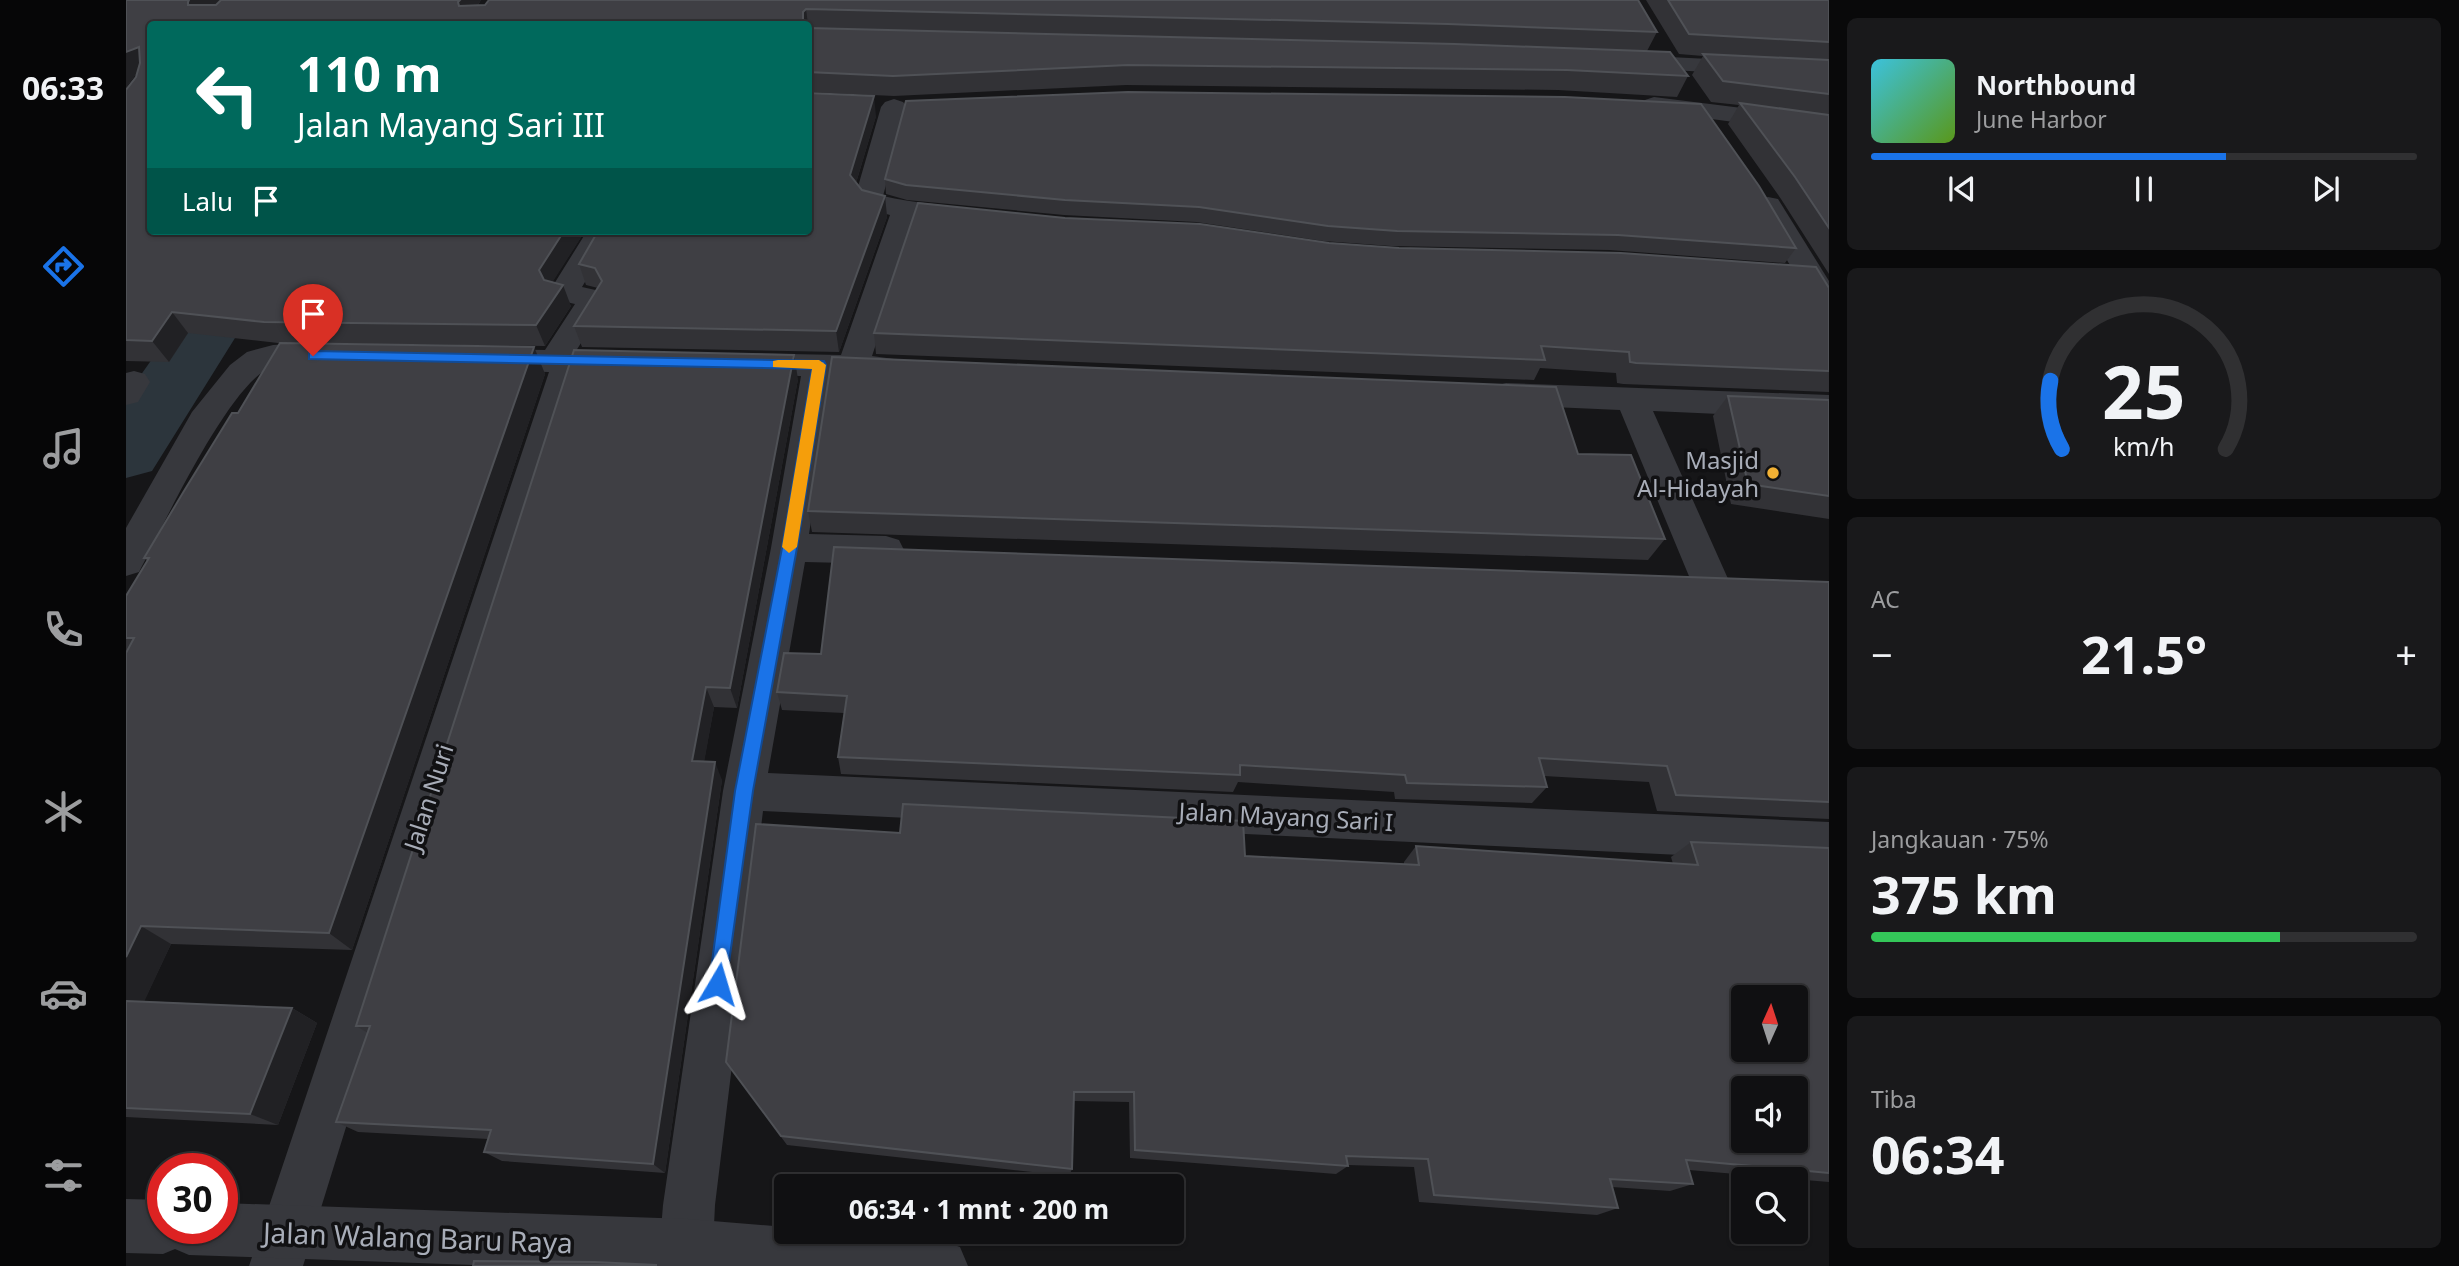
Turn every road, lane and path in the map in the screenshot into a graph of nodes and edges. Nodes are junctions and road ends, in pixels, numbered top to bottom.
1 (1656, 41) edge
2 (1605, 61) edge
3 (1670, 65) junction
4 (1829, 72) edge
5 (1626, 104) edge
6 (922, 106) edge
7 (1702, 111) junction
8 (1829, 127) edge
9 (1726, 144) edge
10 (1758, 189) edge
11 (906, 211) junction
12 (998, 220) edge
13 (599, 235) edge
14 (1772, 274) edge
15 (1813, 277) junction
16 (1829, 305) edge
17 (354, 357) edge
18 (461, 359) edge
19 (561, 361) junction
20 (652, 362) edge
21 (708, 363) edge
22 (836, 365) junction
23 (908, 368) edge
24 (1480, 393) edge
25 (1632, 400) junction
26 (1829, 407) edge
27 (789, 548) junction
28 (925, 552) edge
29 (126, 562) edge
30 (1669, 580) edge
31 (1710, 581) junction
32 (1750, 582) edge
33 (744, 791) junction
34 (1829, 842) edge
35 (126, 1226) edge
36 (147, 1227) edge
37 (238, 1240) edge
38 (282, 1250) edge
39 (686, 1256) edge
40 (942, 1266) edge

1 - 3 street
2 - 3 street
3 - 4 street
3 - 7 street
5 - 7 street
6 - 11 street
7 - 8 street
7 - 9 street
10 - 15 street
11 - 12 street
11 - 22 street
13 - 19 street, Jalan Nuri
14 - 15 street
15 - 16 street
17 - 29 street
18 - 19 street
19 - 20 street
19 - 38 street, Jalan Nuri
21 - 22 street
22 - 23 street
22 - 27 street
24 - 25 street
25 - 26 street
25 - 31 street
27 - 28 street
27 - 33 street
30 - 31 street
31 - 32 street
33 - 34 street, Jalan Mayang Sari I
33 - 39 street
35 - 36 street
37 - 38 street, Jalan Walang Baru Raya
38 - 39 street, Jalan Walang Baru Raya
39 - 40 street, Jalan Walang Baru Raya

